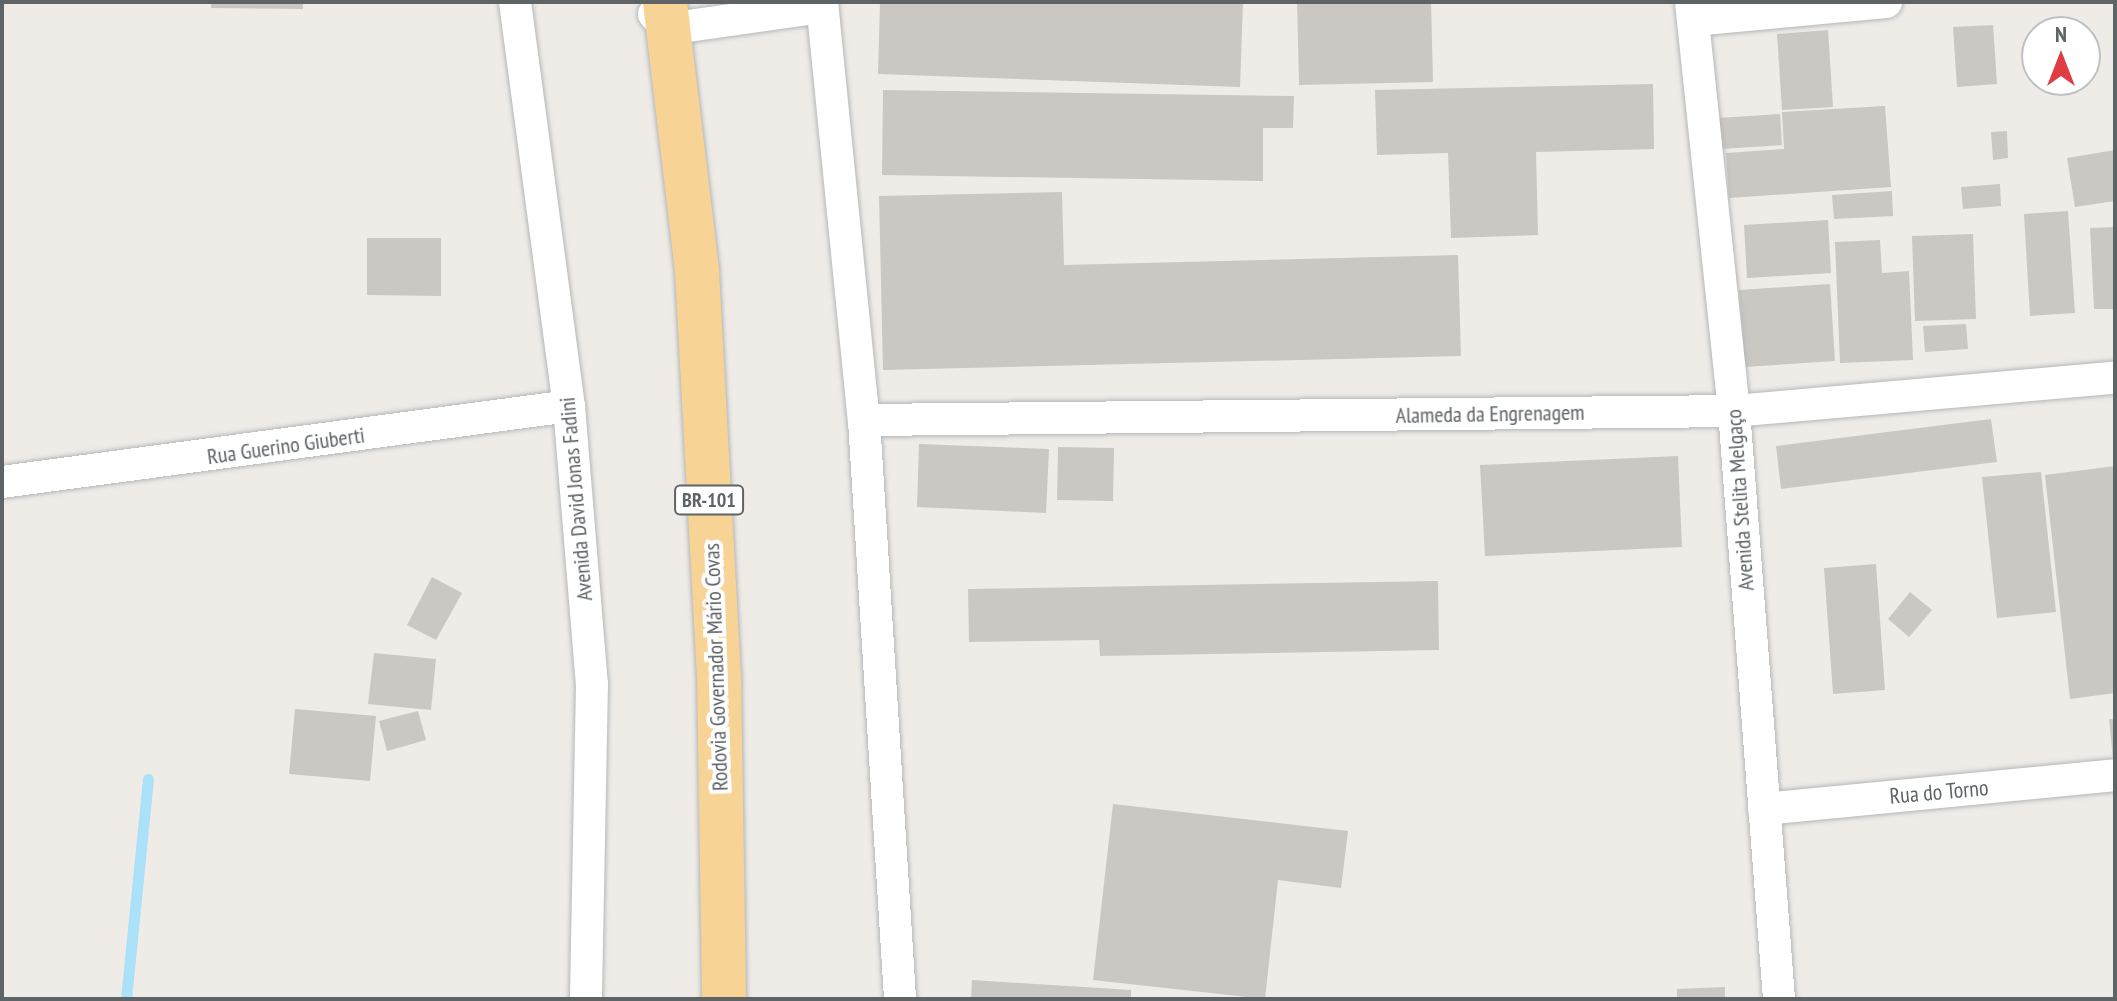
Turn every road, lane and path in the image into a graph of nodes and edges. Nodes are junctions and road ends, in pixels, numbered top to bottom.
1 (515, 2) edge
2 (1886, 2) edge
3 (822, 4) edge
4 (659, 11) edge
5 (1692, 11) edge
6 (2115, 378) edge
7 (569, 406) junction
8 (1734, 411) junction
9 (864, 420) junction
10 (2, 482) edge
11 (2115, 775) edge
12 (1764, 809) junction
13 (586, 999) edge
14 (724, 999) edge
15 (900, 999) edge
16 (1779, 999) edge

1 - 7 street, Avenida David Jonas Fadini
2 - 5 street
3 - 4 street
3 - 9 street
4 - 14 highway, Rodovia Governador Mário Covas / BR-101
5 - 8 street, Avenida Stelita Melgaço
6 - 8 street, Alameda da Engrenagem
7 - 10 street, Rua Guerino Giuberti
7 - 13 street, Avenida David Jonas Fadini
8 - 9 street, Alameda da Engrenagem
8 - 12 street, Avenida Stelita Melgaço
9 - 15 street
11 - 12 street, Rua do Torno
12 - 16 street, Avenida Stelita Melgaço

